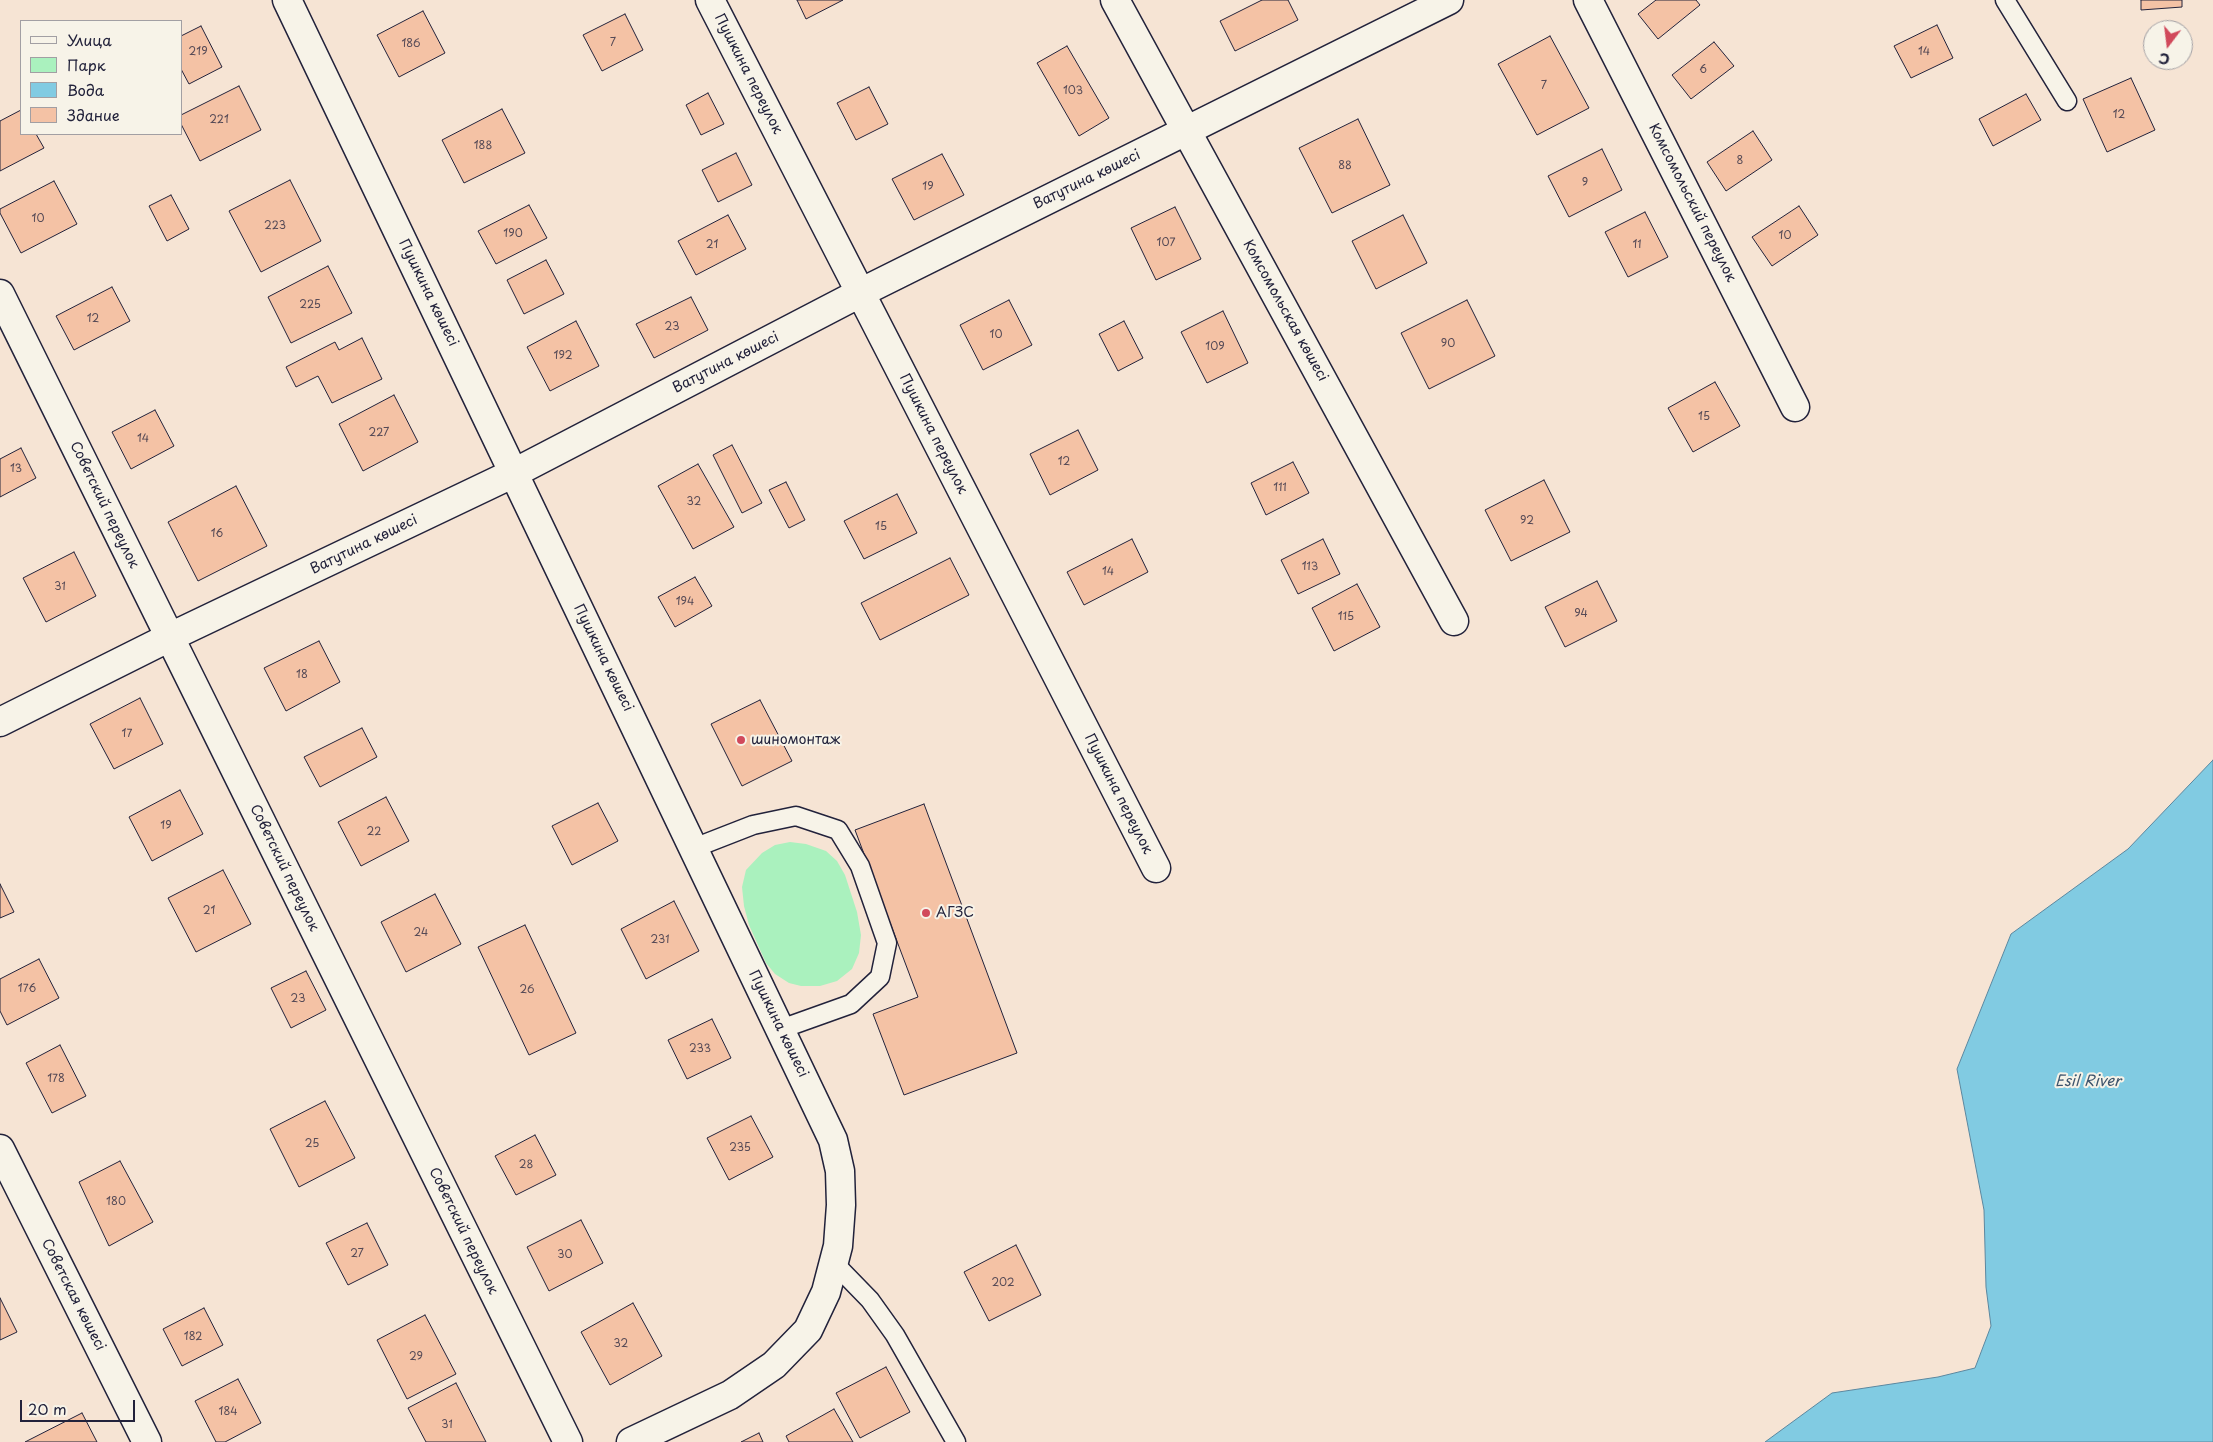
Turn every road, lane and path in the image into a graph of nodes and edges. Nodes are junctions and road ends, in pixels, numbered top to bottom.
1 (287, 0) edge
2 (710, 0) edge
3 (1115, 0) edge
4 (1449, 0) edge
5 (1588, 0) edge
6 (2005, 0) edge
7 (2068, 100) dead end
8 (1187, 131) junction
9 (860, 293) junction
10 (0, 294) edge
11 (1795, 407) dead end
12 (514, 473) junction
13 (1454, 621) dead end
14 (170, 637) junction
15 (0, 722) edge
16 (694, 848) junction
17 (1156, 868) dead end
18 (780, 1029) junction
19 (0, 1149) edge
20 (834, 1263) junction
21 (147, 1442) edge
22 (568, 1442) edge
23 (631, 1442) edge
24 (956, 1442) edge

1 - 12 street, Пушкина көшесі
2 - 9 street, Пушкина переулок
3 - 8 street, Комсомольская көшесі
4 - 8 street, Ватутина көшесі
5 - 11 street, Комсомольский переулок
6 - 7 lane
8 - 9 street, Ватутина көшесі
8 - 13 street, Комсомольская көшесі
9 - 12 street, Ватутина көшесі
9 - 17 street, Пушкина переулок
10 - 14 street, Советский переулок
12 - 14 street, Ватутина көшесі
12 - 16 street, Пушкина көшесі
14 - 15 street, Ватутина көшесі
14 - 22 street, Советский переулок
16 - 18 street, Пушкина көшесі
16 - 18 lane
18 - 20 street, Пушкина көшесі
19 - 21 street, Советская көшесі
20 - 23 street, Пушкина көшесі
20 - 24 lane

